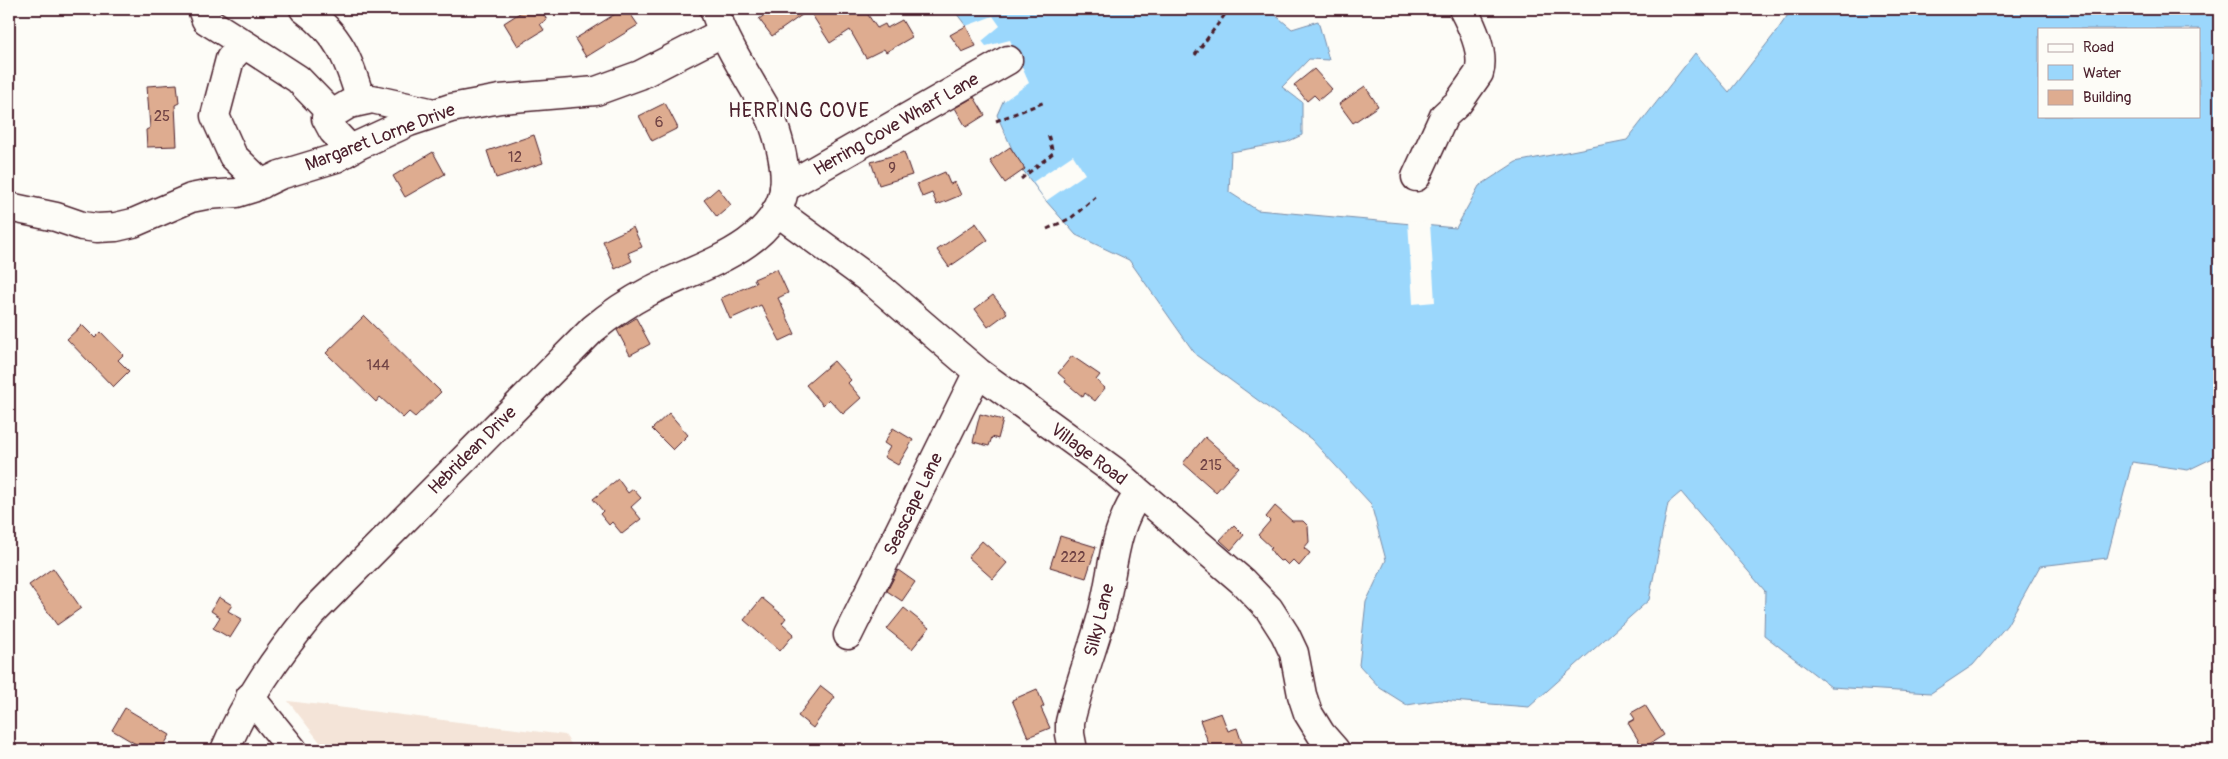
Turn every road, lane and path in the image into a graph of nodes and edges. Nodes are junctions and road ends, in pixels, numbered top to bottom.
1 (202, 9) edge
2 (304, 9) edge
3 (1229, 9) edge
4 (1463, 9) edge
5 (718, 21) edge
6 (244, 44) junction
7 (1195, 56) dead end
8 (1008, 60) dead end
9 (361, 101) junction
10 (1045, 102) dead end
11 (434, 113) junction
12 (326, 118) junction
13 (996, 121) dead end
14 (1048, 134) dead end
15 (350, 149) junction
16 (1416, 177) dead end
17 (1021, 179) dead end
18 (262, 184) junction
19 (1097, 196) dead end
20 (780, 200) junction
21 (9, 207) edge
22 (1047, 229) dead end
23 (978, 372) junction
24 (1139, 493) junction
25 (848, 636) dead end
26 (250, 698) junction
27 (225, 750) edge
28 (293, 750) edge
29 (1073, 750) edge
30 (1335, 750) edge

1 - 6 street
2 - 9 street
3 - 7 path
4 - 16 street
5 - 11 street, Margaret Lorne Drive
5 - 20 street
6 - 12 street
6 - 18 street
8 - 20 street, Herring Cove Wharf Lane
9 - 11 street
9 - 12 street
10 - 13 path
11 - 15 street, Margaret Lorne Drive
12 - 15 street
14 - 17 path
15 - 18 street, Margaret Lorne Drive
18 - 21 street, Margaret Lorne Drive
19 - 22 path
20 - 23 street, Village Road
20 - 26 street, Hebridean Drive
23 - 24 street, Village Road
23 - 25 street, Seascape Lane
24 - 29 street, Silky Lane
24 - 30 street, Village Road
26 - 27 street, Hebridean Drive
26 - 28 street

